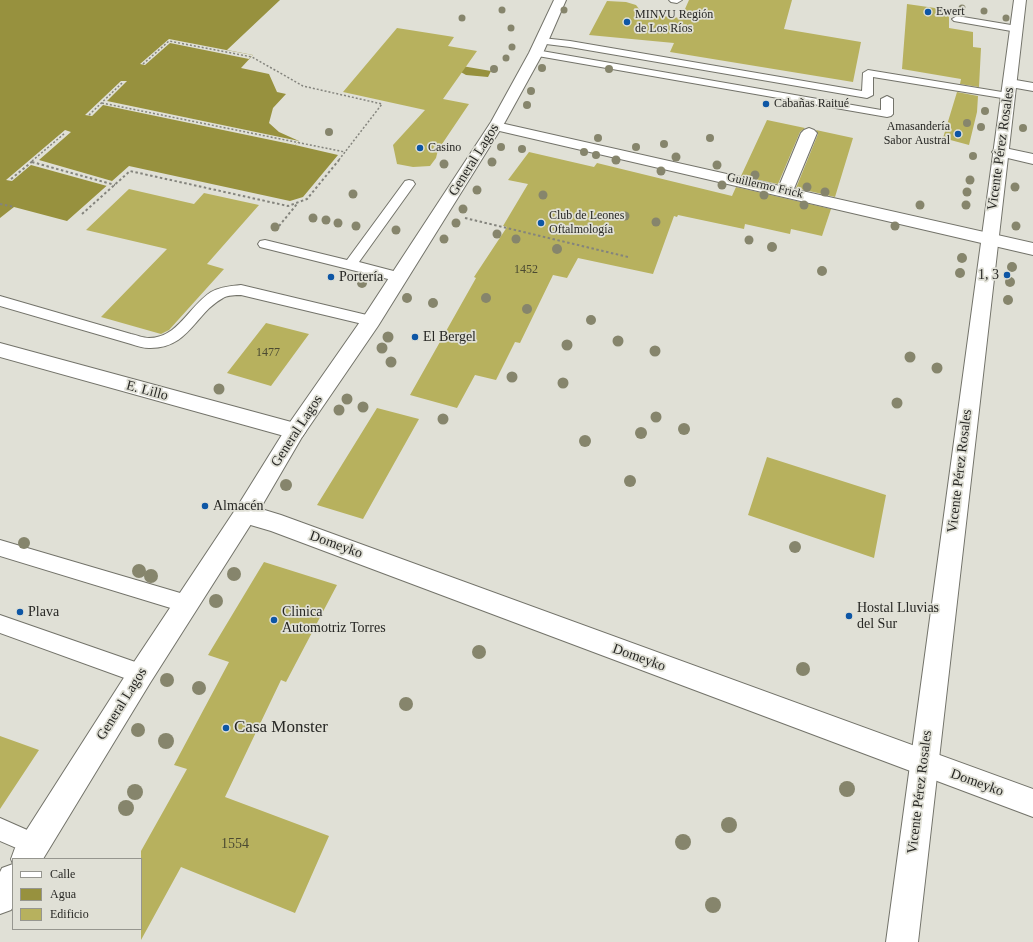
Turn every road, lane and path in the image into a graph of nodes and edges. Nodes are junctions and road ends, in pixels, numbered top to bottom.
1 (560, 0) edge
2 (1020, 0) edge
3 (957, 20) dead end
4 (1016, 30) junction
5 (542, 41) junction
6 (536, 53) junction
7 (143, 64) dead end
8 (122, 83) dead end
9 (1033, 88) edge
10 (1009, 89) junction
11 (887, 99) dead end
12 (102, 103) junction
13 (89, 115) dead end
14 (496, 126) junction
15 (65, 133) dead end
16 (809, 133) dead end
17 (346, 152) junction
18 (1000, 152) junction
19 (1033, 159) edge
20 (32, 162) junction
21 (11, 179) dead end
22 (408, 184) dead end
23 (115, 185) junction
24 (785, 191) junction
25 (298, 202) junction
26 (0, 204) edge
27 (14, 207) dead end
28 (82, 214) dead end
29 (464, 218) dead end
30 (988, 238) junction
31 (265, 244) joint
32 (1033, 249) edge
33 (628, 257) dead end
34 (350, 265) junction
35 (400, 277) junction
36 (0, 301) edge
37 (371, 322) junction
38 (0, 350) edge
39 (295, 431) junction
40 (245, 514) junction
41 (0, 548) edge
42 (187, 604) junction
43 (0, 624) edge
44 (142, 674) junction
45 (924, 763) junction
46 (1033, 804) edge
47 (0, 829) edge
48 (30, 852) edge
49 (12, 881) edge
50 (0, 899) edge
51 (902, 942) edge

1 - 5 main road, General Lagos
2 - 4 main road, Vicente Pérez Rosales
3 - 4 lane
4 - 10 main road, Vicente Pérez Rosales
5 - 6 main road, General Lagos
5 - 10 lane
6 - 11 lane
6 - 14 main road, General Lagos
7 - 17 path
8 - 12 path
9 - 10 main road
10 - 18 main road, Vicente Pérez Rosales
12 - 13 path
12 - 17 path
14 - 24 main road, Guillermo Frick
14 - 35 main road, General Lagos
15 - 20 path
16 - 24 main road
17 - 25 path
18 - 19 main road
18 - 30 main road, Vicente Pérez Rosales
20 - 21 path
20 - 23 path
22 - 34 lane
23 - 25 path
23 - 28 path
24 - 30 main road, Guillermo Frick
25 - 31 path
26 - 27 path
29 - 33 path
30 - 32 main road, Guillermo Frick
30 - 45 main road, Vicente Pérez Rosales
31 - 34 lane
34 - 35 lane
35 - 37 main road, General Lagos
36 - 37 lane
37 - 39 main road, General Lagos
38 - 39 main road, E. Lillo
39 - 40 main road, General Lagos
40 - 42 main road, General Lagos
40 - 45 main road, Domeyko
41 - 42 lane
42 - 44 main road, General Lagos
43 - 44 lane
44 - 48 main road, General Lagos
45 - 46 main road, Domeyko
45 - 51 main road, Vicente Pérez Rosales
47 - 48 lane
49 - 50 main road

